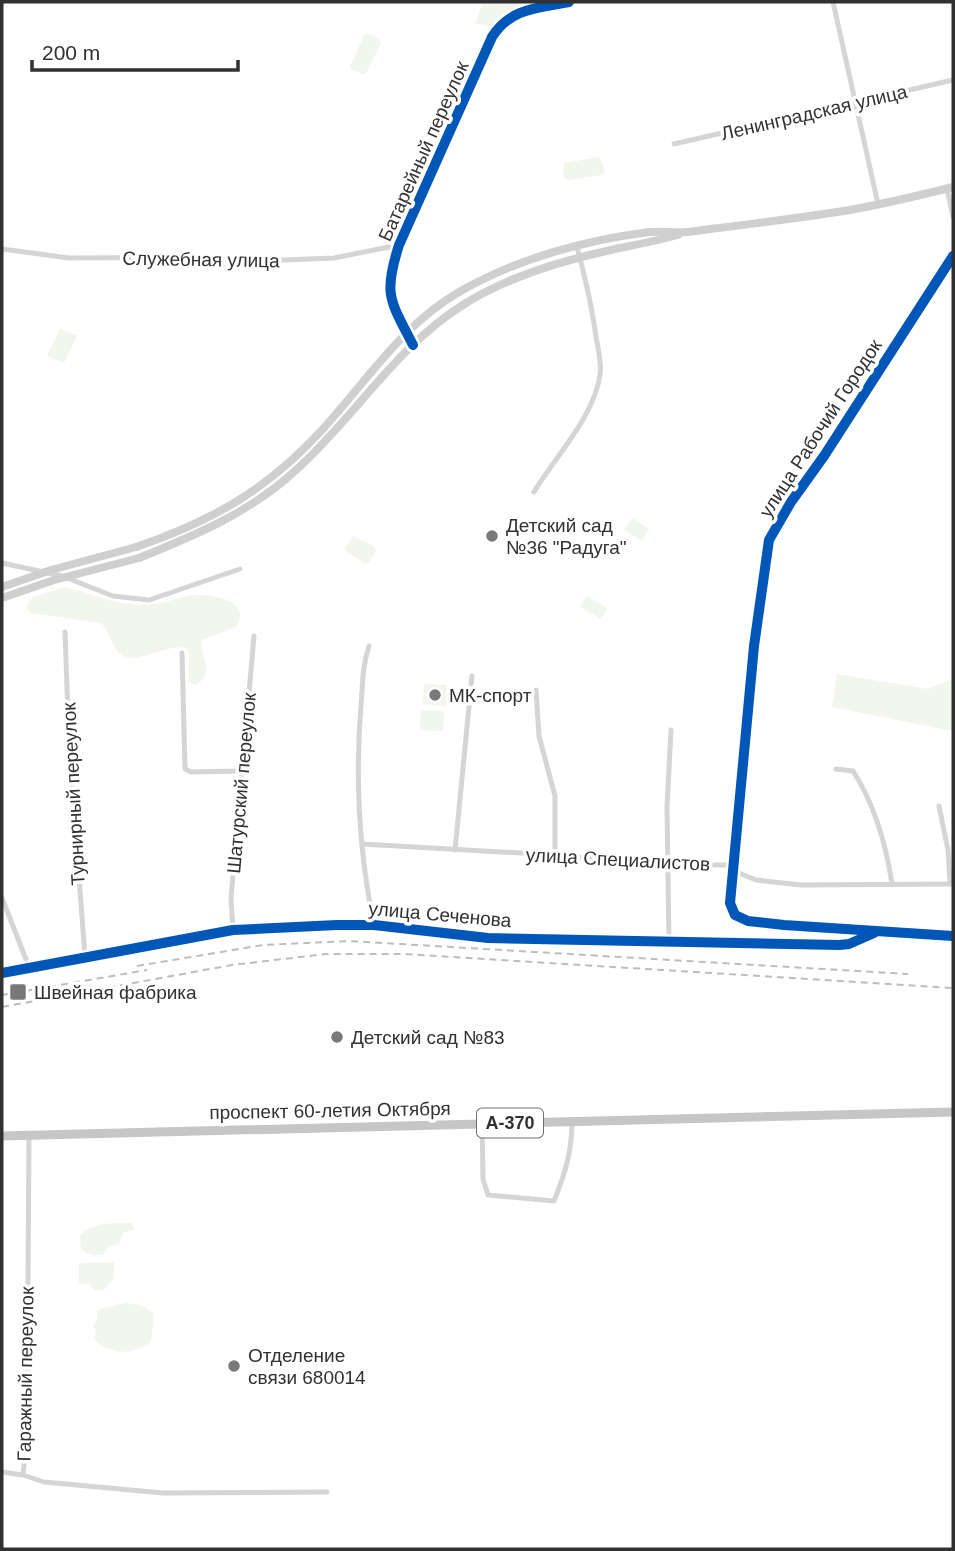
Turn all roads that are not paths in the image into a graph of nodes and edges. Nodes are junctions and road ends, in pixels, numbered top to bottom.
1 (569, 2) edge
2 (833, 2) edge
3 (953, 80) edge
4 (855, 102) junction
5 (674, 144) dead end
6 (950, 188) edge
7 (878, 204) junction
8 (953, 217) edge
9 (687, 232) junction
10 (399, 245) junction
11 (577, 247) junction
12 (2, 249) edge
13 (953, 256) edge
14 (580, 258) junction
15 (408, 334) junction
16 (413, 345) junction
17 (534, 492) dead end
18 (2, 563) edge
19 (240, 569) dead end
20 (2, 587) edge
21 (2, 598) edge
22 (65, 632) dead end
23 (254, 636) dead end
24 (369, 646) dead end
25 (182, 653) dead end
26 (472, 676) dead end
27 (536, 690) dead end
28 (671, 730) dead end
29 (836, 769) dead end
30 (241, 771) junction
31 (939, 806) dead end
32 (362, 844) junction
33 (455, 850) junction
34 (555, 855) junction
35 (669, 866) junction
36 (732, 866) junction
37 (892, 884) junction
38 (952, 884) edge
39 (2, 898) edge
40 (739, 918) joint
41 (374, 925) junction
42 (233, 930) junction
43 (877, 932) junction
44 (953, 936) edge
45 (669, 943) junction
46 (85, 957) junction
47 (29, 967) junction
48 (2, 973) edge
49 (953, 1112) edge
50 (572, 1122) junction
51 (482, 1124) junction
52 (29, 1135) junction
53 (2, 1136) edge
54 (2, 1472) edge
55 (23, 1475) junction
56 (327, 1492) dead end

1 - 10 street, Батарейный переулок
2 - 4 street
3 - 4 street, Ленинградская улица
4 - 5 street, Ленинградская улица
4 - 7 street
6 - 7 main road
6 - 8 street
7 - 9 main road
9 - 11 main road
9 - 14 main road
10 - 12 street, Служебная улица
10 - 15 street, Батарейный переулок
11 - 14 street
11 - 15 main road
13 - 36 street, улица Рабочий Городок
14 - 16 main road
14 - 17 street
15 - 16 street, Батарейный переулок
15 - 20 main road, bridge
16 - 21 main road, bridge
18 - 19 street
22 - 46 street, Турнирный переулок
23 - 30 street, Шатурский переулок
24 - 32 street
25 - 30 street
26 - 33 street
27 - 34 street
28 - 35 street
29 - 37 street
30 - 42 street, Шатурский переулок
31 - 38 street
32 - 33 street, улица Специалистов
32 - 41 street
33 - 34 street, улица Специалистов
34 - 35 street, улица Специалистов
35 - 36 street, улица Специалистов
35 - 45 street
36 - 37 street, улица Специалистов
36 - 40 street, улица Рабочий Городок
37 - 38 street, улица Специалистов
39 - 47 street
40 - 43 street, улица Сеченова
41 - 42 street, улица Сеченова
41 - 45 street, улица Сеченова
42 - 46 street, улица Сеченова
43 - 44 street, улица Сеченова
43 - 45 street, улица Сеченова
46 - 47 street, улица Сеченова
47 - 48 street, улица Сеченова
49 - 50 highway, проспект 60-летия Октября / А-370
50 - 51 highway, проспект 60-летия Октября / А-370
50 - 51 street
51 - 52 highway, проспект 60-летия Октября / А-370
52 - 53 highway, проспект 60-летия Октября / А-370
52 - 55 street, Гаражный переулок
54 - 55 street
55 - 56 street, Гаражный переулок

